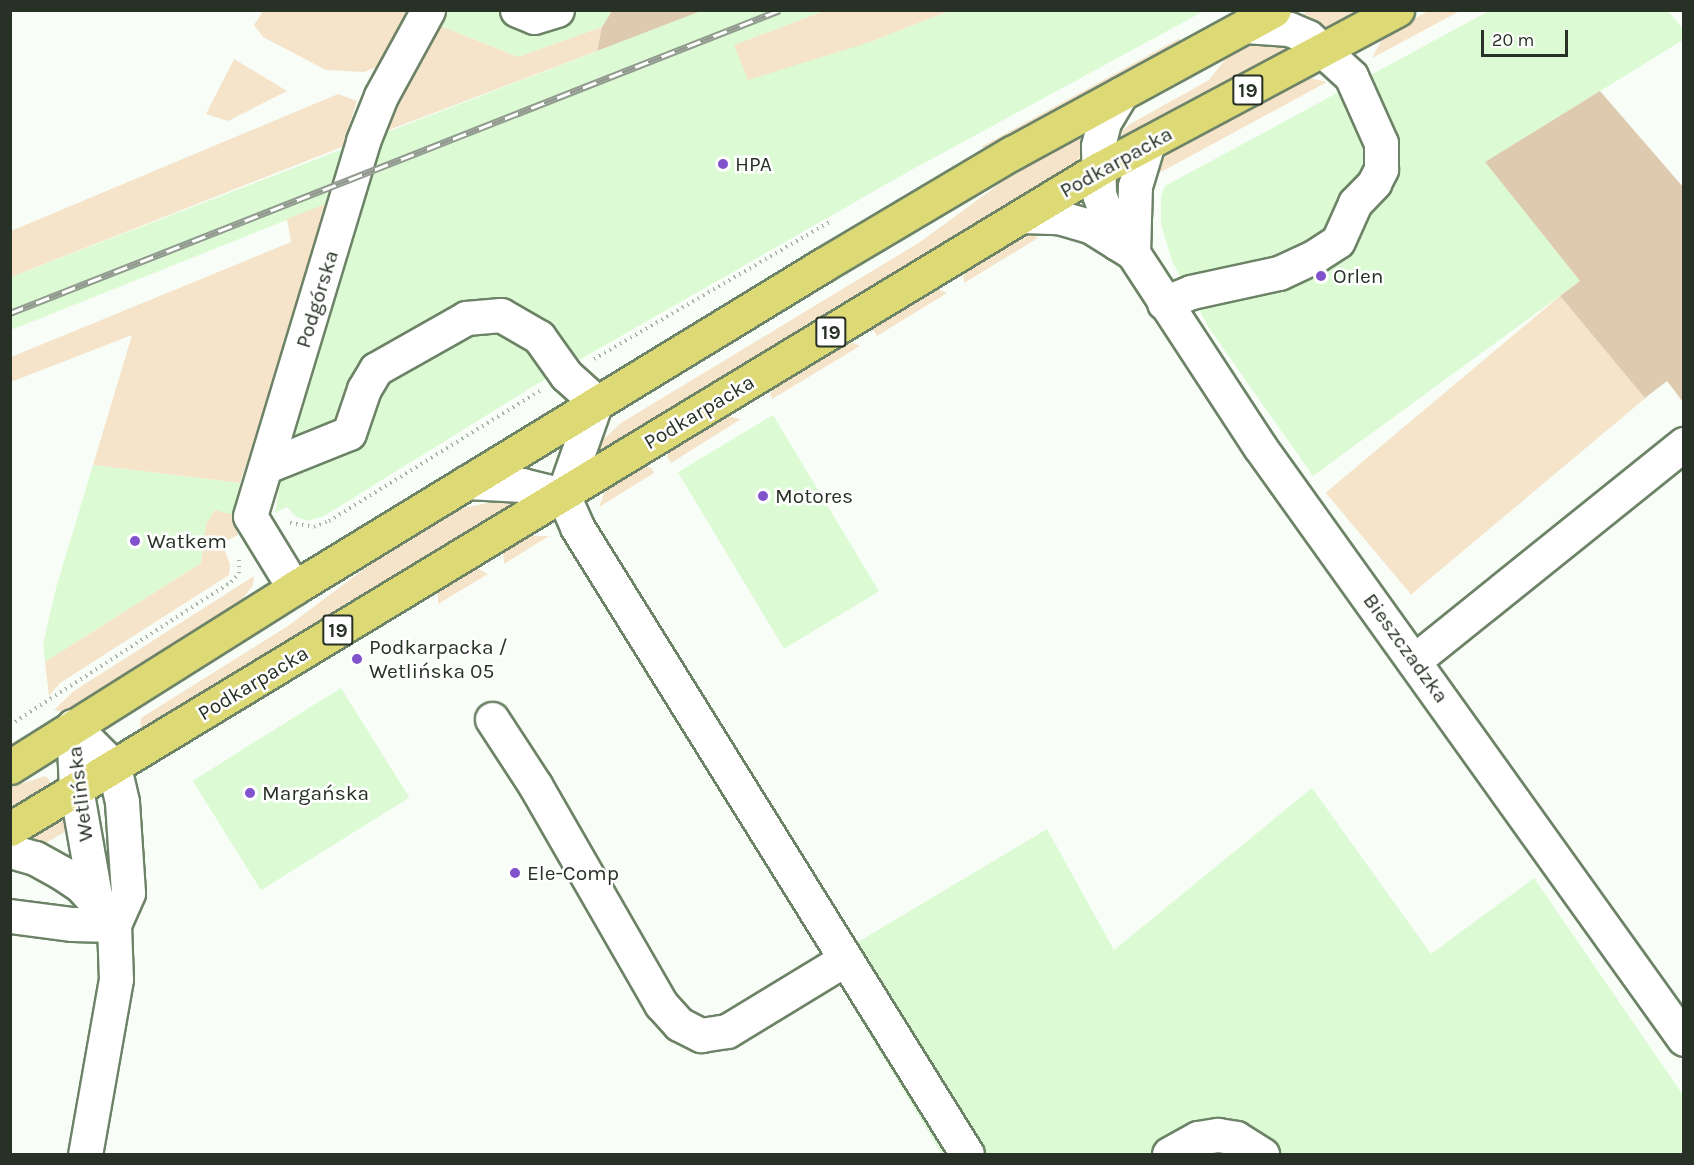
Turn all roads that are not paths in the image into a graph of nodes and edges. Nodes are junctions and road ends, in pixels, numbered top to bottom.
1 (428, 10) edge
2 (517, 10) edge
3 (557, 10) edge
4 (1274, 10) edge
5 (1396, 10) edge
6 (1245, 26) junction
7 (1324, 50) junction
8 (1121, 94) junction
9 (1148, 143) junction
10 (1099, 170) junction
11 (1023, 216) junction
12 (1125, 248) junction
13 (1164, 303) junction
14 (596, 402) junction
15 (1683, 444) edge
16 (267, 466) junction
17 (467, 482) junction
18 (563, 495) junction
19 (294, 588) junction
20 (1415, 660) junction
21 (492, 719) dead end
22 (73, 726) junction
23 (10, 766) edge
24 (114, 767) junction
25 (76, 788) junction
26 (10, 829) edge
27 (10, 850) edge
28 (105, 913) junction
29 (10, 915) edge
30 (844, 960) junction
31 (1683, 1039) edge
32 (85, 1155) edge
33 (967, 1155) edge
34 (1169, 1155) edge
35 (1262, 1155) edge

1 - 16 street, Podgórska
2 - 3 street
4 - 6 main road
5 - 7 main road, Podkarpacka / 19
6 - 7 street
6 - 8 main road
7 - 9 main road, Podkarpacka / 19
7 - 13 street
8 - 10 street, Bieszczadzka
8 - 14 main road
9 - 10 main road, Podkarpacka / 19
9 - 12 street
10 - 11 main road, Podkarpacka / 19
10 - 12 street, Bieszczadzka
11 - 12 street, Bieszczadzka
11 - 18 main road, Podkarpacka / 19
12 - 13 street, Bieszczadzka
13 - 20 street, Bieszczadzka
14 - 16 street
14 - 17 main road
14 - 18 street
15 - 20 street
16 - 19 street, Podgórska
17 - 18 street
17 - 19 main road
18 - 24 main road, Podkarpacka / 19
18 - 30 street
19 - 22 main road
20 - 31 street, Bieszczadzka
21 - 30 street
22 - 23 main road
22 - 24 street, Wetlińska
22 - 25 street, Wetlińska
24 - 25 main road, Podkarpacka / 19
24 - 28 street, Wetlińska
25 - 26 main road, Podkarpacka / 19
25 - 28 street, Wetlińska
27 - 28 street
28 - 29 street
28 - 32 street, Wetlińska
30 - 33 street
34 - 35 street

